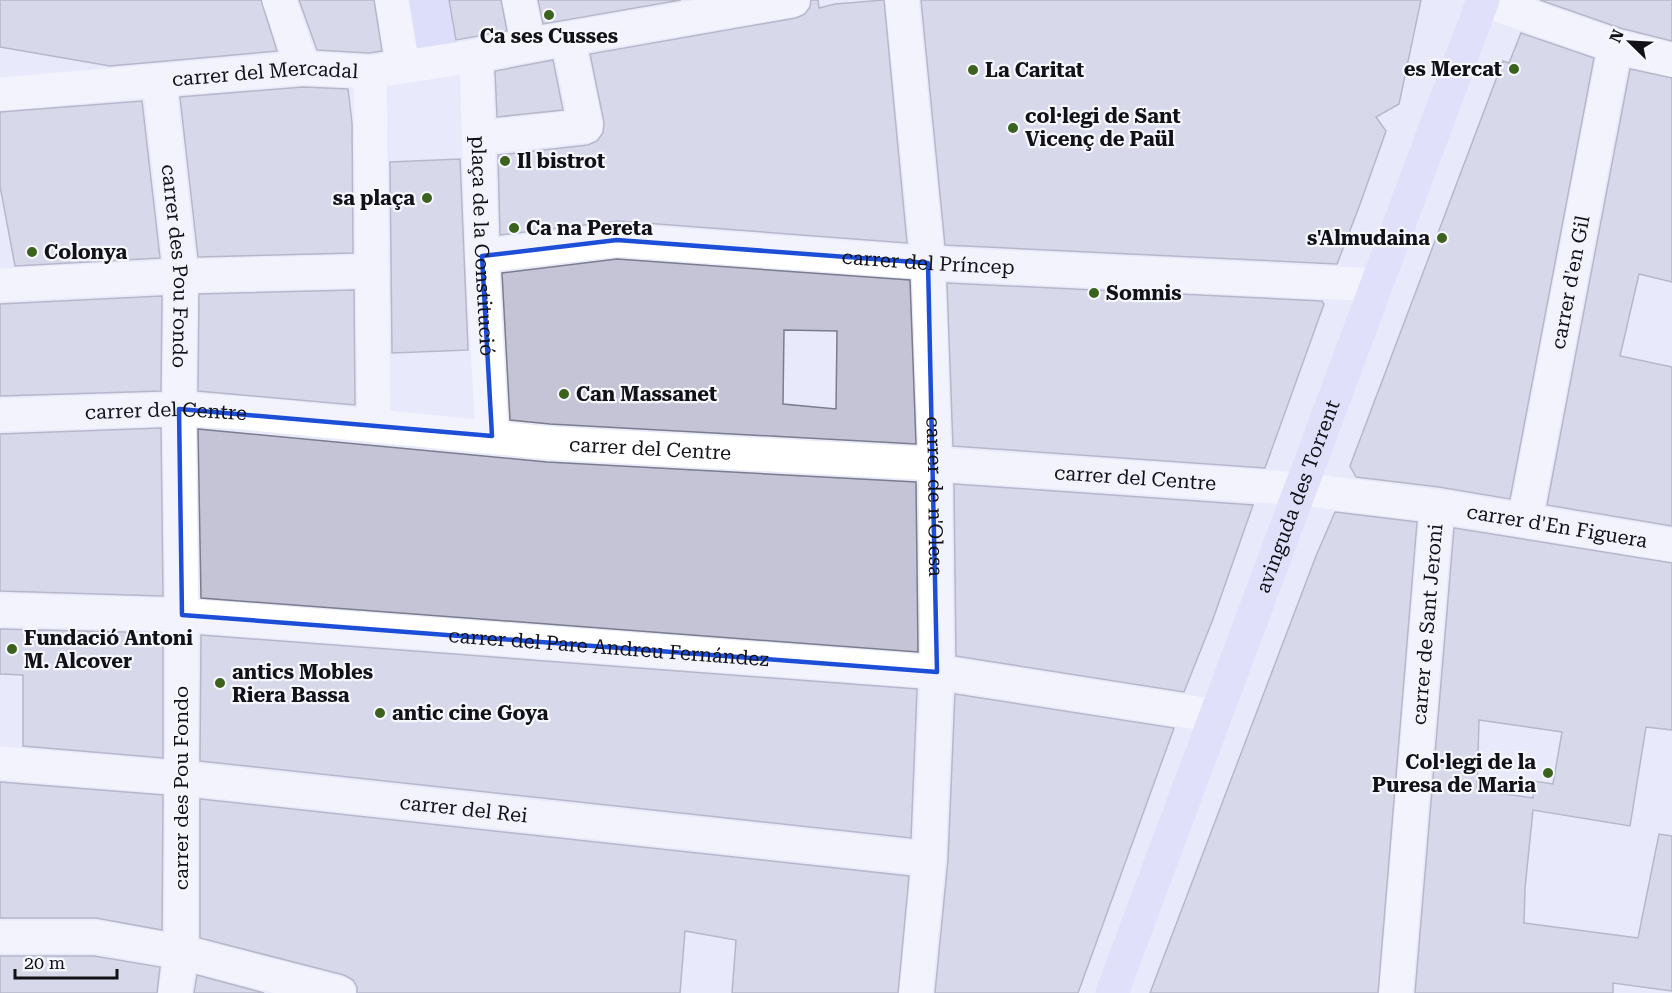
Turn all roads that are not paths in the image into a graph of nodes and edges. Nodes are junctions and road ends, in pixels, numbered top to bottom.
1 (279, 0) edge
2 (392, 0) edge
3 (519, 0) edge
4 (793, 0) edge
5 (902, 0) edge
6 (1483, 0) edge
7 (568, 39) junction
8 (529, 45) junction
9 (1615, 46) junction
10 (476, 56) junction
11 (1672, 60) edge
12 (403, 66) junction
13 (303, 68) junction
14 (370, 72) junction
15 (159, 81) junction
16 (0, 94) edge
17 (478, 138) junction
18 (482, 256) junction
19 (927, 263) junction
20 (372, 271) junction
21 (181, 276) junction
22 (1, 280) edge
23 (1377, 285) junction
24 (179, 409) junction
25 (0, 415) edge
26 (374, 426) junction
27 (492, 436) junction
28 (935, 464) junction
29 (1301, 489) junction
30 (1437, 506) junction
31 (1525, 520) junction
32 (1672, 545) edge
33 (0, 610) edge
34 (182, 615) junction
35 (937, 672) junction
36 (1216, 716) junction
37 (0, 763) edge
38 (180, 778) junction
39 (928, 859) junction
40 (0, 937) edge
41 (181, 952) junction
42 (176, 993) edge
43 (339, 993) edge
44 (916, 993) edge
45 (1112, 993) edge
46 (1396, 993) edge

1 - 13 street
2 - 12 street
3 - 8 street
4 - 7 street, carrer del Mercadal
5 - 19 street, carrer de n'Olesa
6 - 9 street
6 - 23 main road, avinguda des Torrent
7 - 8 street, carrer del Mercadal
7 - 17 street
8 - 10 street, carrer del Mercadal
9 - 11 street
9 - 31 street, carrer d'en Gil
10 - 12 street, carrer del Mercadal
10 - 17 street, plaça de la Constitució
12 - 14 street, carrer del Mercadal
13 - 14 street, carrer del Mercadal
13 - 15 street, carrer del Mercadal
14 - 20 street
15 - 16 street, carrer del Mercadal
15 - 21 street, carrer des Pou Fondo
17 - 18 street, plaça de la Constitució
18 - 19 street, carrer del Príncep
18 - 27 street, plaça de la Constitució
19 - 23 street, carrer del Príncep
19 - 28 street, carrer de n'Olesa
20 - 21 street
20 - 26 street
21 - 22 street
21 - 24 street, carrer des Pou Fondo
23 - 29 main road, avinguda des Torrent
24 - 25 street, carrer del Centre
24 - 26 street, carrer del Centre
24 - 34 street, carrer des Pou Fondo
26 - 27 street, carrer del Centre
27 - 28 street, carrer del Centre
28 - 29 street, carrer del Centre
28 - 35 street, carrer de n'Olesa
29 - 30 street, carrer d'En Figuera
29 - 36 main road, avinguda des Torrent
30 - 31 street, carrer d'En Figuera
30 - 46 street, carrer de Sant Jeroni
31 - 32 street, carrer d'En Figuera
33 - 34 street, carrer del Pare Andreu Fernández
34 - 35 street, carrer del Pare Andreu Fernández
34 - 38 street, carrer des Pou Fondo
35 - 36 street, carrer del Pare Andreu Fernández
35 - 39 street, carrer de n'Olesa
36 - 45 main road, avinguda des Torrent
37 - 38 street, carrer del Rei
38 - 39 street, carrer del Rei
38 - 41 street, carrer des Pou Fondo
39 - 44 street, carrer de n'Olesa
40 - 41 street
41 - 42 street, carrer des Pou Fondo
41 - 43 street

